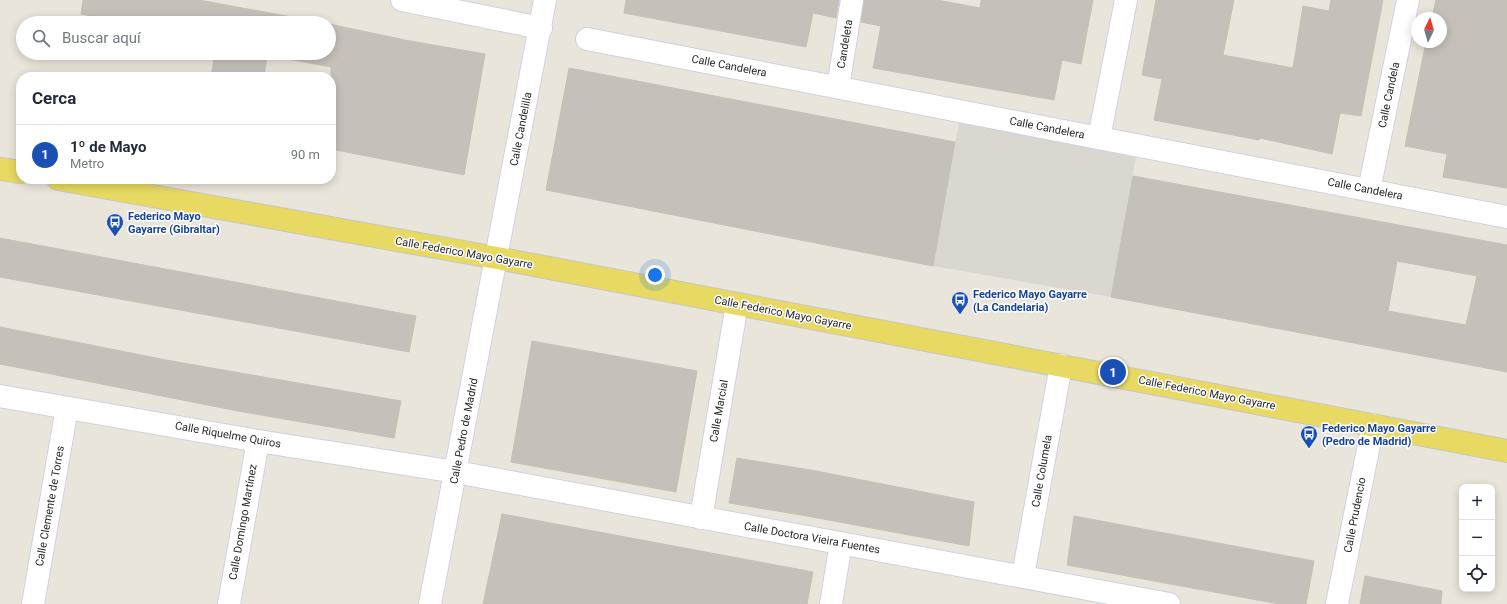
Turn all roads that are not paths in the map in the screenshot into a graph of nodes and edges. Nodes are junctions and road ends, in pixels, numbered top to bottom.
1 (402, 0) edge
2 (545, 0) edge
3 (852, 0) edge
4 (1126, 0) edge
5 (1408, 0) edge
6 (541, 28) junction
7 (587, 39) dead end
8 (838, 88) junction
9 (1099, 138) junction
10 (0, 169) edge
11 (16, 171) edge
12 (86, 184) edge
13 (1369, 190) junction
14 (1507, 217) edge
15 (498, 258) junction
16 (737, 304) junction
17 (1061, 365) junction
18 (0, 396) edge
19 (67, 408) junction
20 (1373, 425) junction
21 (258, 441) junction
22 (1507, 451) edge
23 (456, 472) junction
24 (701, 518) junction
25 (842, 543) junction
26 (1023, 576) junction
27 (33, 604) edge
28 (229, 604) edge
29 (430, 604) edge
30 (831, 604) edge
31 (1169, 604) edge
32 (1337, 604) edge

1 - 6 street
2 - 6 street, Calle Candelilla
3 - 8 street, Candeleta
4 - 9 street
5 - 13 street, Calle Candela
6 - 15 street, Calle Candelilla
7 - 8 street, Calle Candelera
8 - 9 street, Calle Candelera
9 - 13 street, Calle Candelera
10 - 11 main road
12 - 15 main road, Calle Federico Mayo Gayarre
13 - 14 street, Calle Candelera
15 - 16 main road, Calle Federico Mayo Gayarre
15 - 23 street, Calle Pedro de Madrid
16 - 17 main road, Calle Federico Mayo Gayarre
16 - 24 street, Calle Marcial
17 - 20 main road, Calle Federico Mayo Gayarre
17 - 26 street, Calle Columela
18 - 19 street, Calle Riquelme Quiros
19 - 21 street, Calle Riquelme Quiros
19 - 27 street, Calle Clemente de Torres
20 - 22 main road, Calle Federico Mayo Gayarre
20 - 32 street, Calle Prudencio
21 - 23 street, Calle Riquelme Quiros
21 - 28 street, Calle Domingo Martínez
23 - 24 street, Calle Doctora Vieira Fuentes
23 - 29 street, Calle Pedro de Madrid
24 - 25 street, Calle Doctora Vieira Fuentes
25 - 26 street, Calle Doctora Vieira Fuentes
25 - 30 street
26 - 31 street, Calle Doctora Vieira Fuentes

